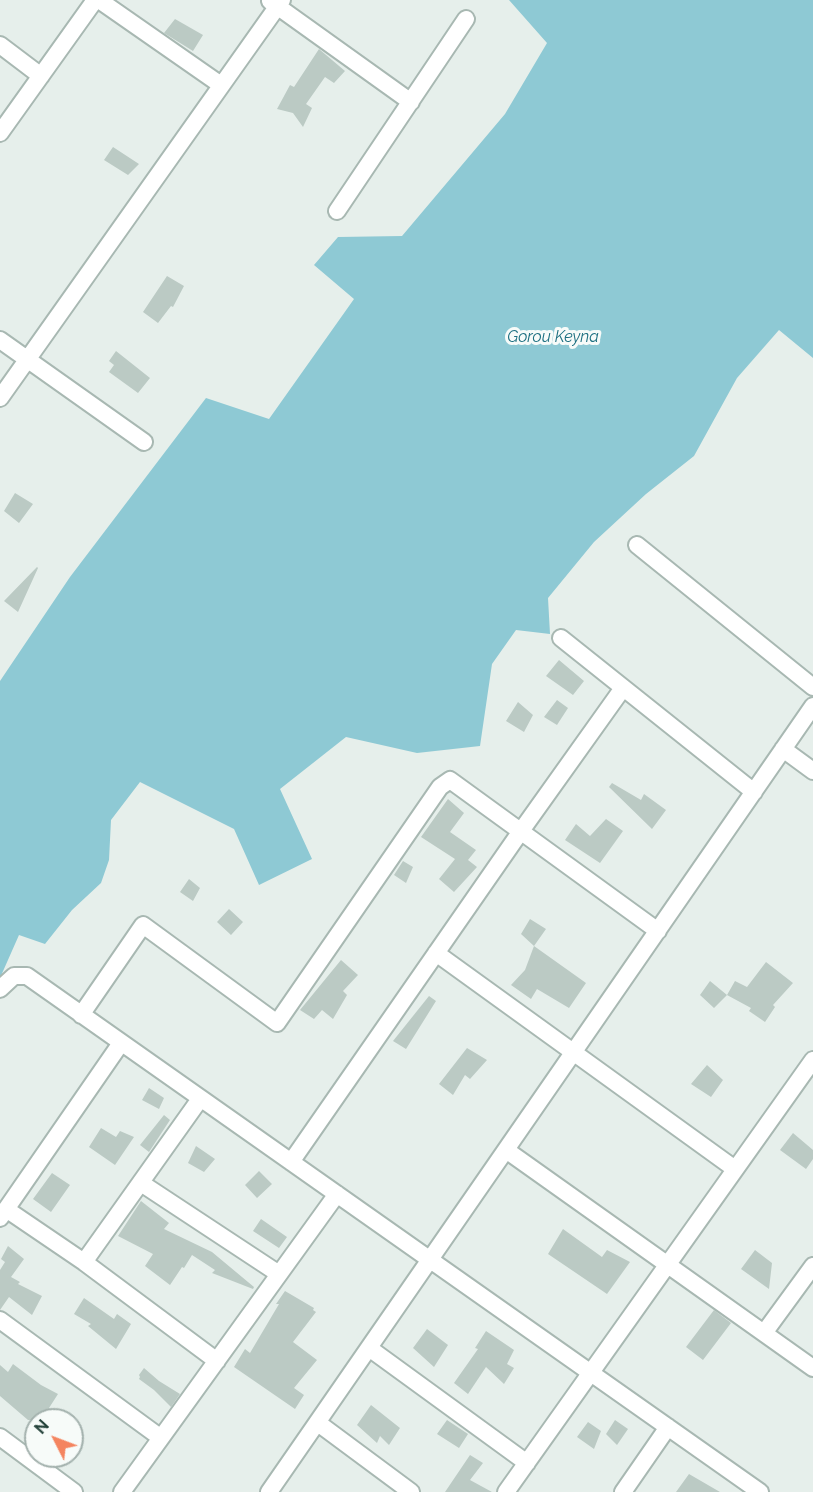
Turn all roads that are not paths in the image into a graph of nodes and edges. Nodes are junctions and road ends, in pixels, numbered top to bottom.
1 (95, 0) edge
2 (99, 0) edge
3 (276, 2) edge
4 (466, 19) dead end
5 (0, 45) edge
6 (41, 76) junction
7 (221, 86) junction
8 (411, 102) junction
9 (0, 133) edge
10 (337, 211) dead end
11 (0, 340) edge
12 (27, 360) junction
13 (0, 398) edge
14 (144, 442) dead end
15 (637, 545) dead end
16 (561, 638) dead end
17 (813, 687) edge
18 (623, 688) junction
19 (813, 706) edge
20 (783, 749) junction
21 (813, 771) edge
22 (754, 792) junction
23 (521, 831) junction
24 (658, 931) junction
25 (436, 953) junction
26 (0, 989) edge
27 (81, 1015) junction
28 (121, 1043) junction
29 (573, 1052) junction
30 (813, 1060) edge
31 (200, 1099) junction
32 (506, 1150) junction
33 (291, 1162) junction
34 (735, 1169) junction
35 (141, 1183) junction
36 (337, 1194) junction
37 (3, 1214) edge
38 (430, 1260) junction
39 (84, 1262) junction
40 (668, 1264) junction
41 (813, 1266) edge
42 (279, 1274) junction
43 (0, 1320) edge
44 (764, 1333) junction
45 (369, 1348) junction
46 (217, 1361) junction
47 (813, 1368) edge
48 (591, 1373) junction
49 (318, 1422) junction
50 (668, 1427) junction
51 (0, 1437) edge
52 (161, 1438) junction
53 (527, 1463) junction
54 (74, 1492) edge
55 (122, 1492) edge
56 (269, 1492) edge
57 (411, 1492) edge
58 (506, 1492) edge
59 (622, 1492) edge
60 (760, 1492) edge

1 - 6 street
2 - 7 street
3 - 7 street
3 - 8 street
4 - 8 street
5 - 6 street
6 - 9 street
7 - 12 street
8 - 10 street
11 - 12 street
12 - 13 street
12 - 14 street
15 - 17 street
16 - 18 street
18 - 22 street
18 - 23 street
19 - 20 street
20 - 21 street
20 - 22 street
22 - 24 street
23 - 24 street
23 - 25 street
23 - 27 street
24 - 29 street
25 - 29 street
25 - 33 street
26 - 27 street
27 - 28 street
28 - 31 street
28 - 37 street
29 - 32 street
29 - 34 street
30 - 34 street
31 - 33 street
31 - 35 street
32 - 38 street
32 - 40 street
33 - 36 street
34 - 40 street
35 - 39 street
35 - 42 street
36 - 38 street
36 - 42 street
37 - 39 street
38 - 45 street
38 - 48 street
39 - 46 street
40 - 44 street
40 - 48 street
41 - 44 street
42 - 46 street
43 - 52 street
44 - 47 street
45 - 49 street
45 - 53 street
46 - 52 street
48 - 50 street
48 - 53 street
49 - 56 street
49 - 57 street
50 - 59 street
50 - 60 street
51 - 54 street
52 - 55 street
53 - 58 street

